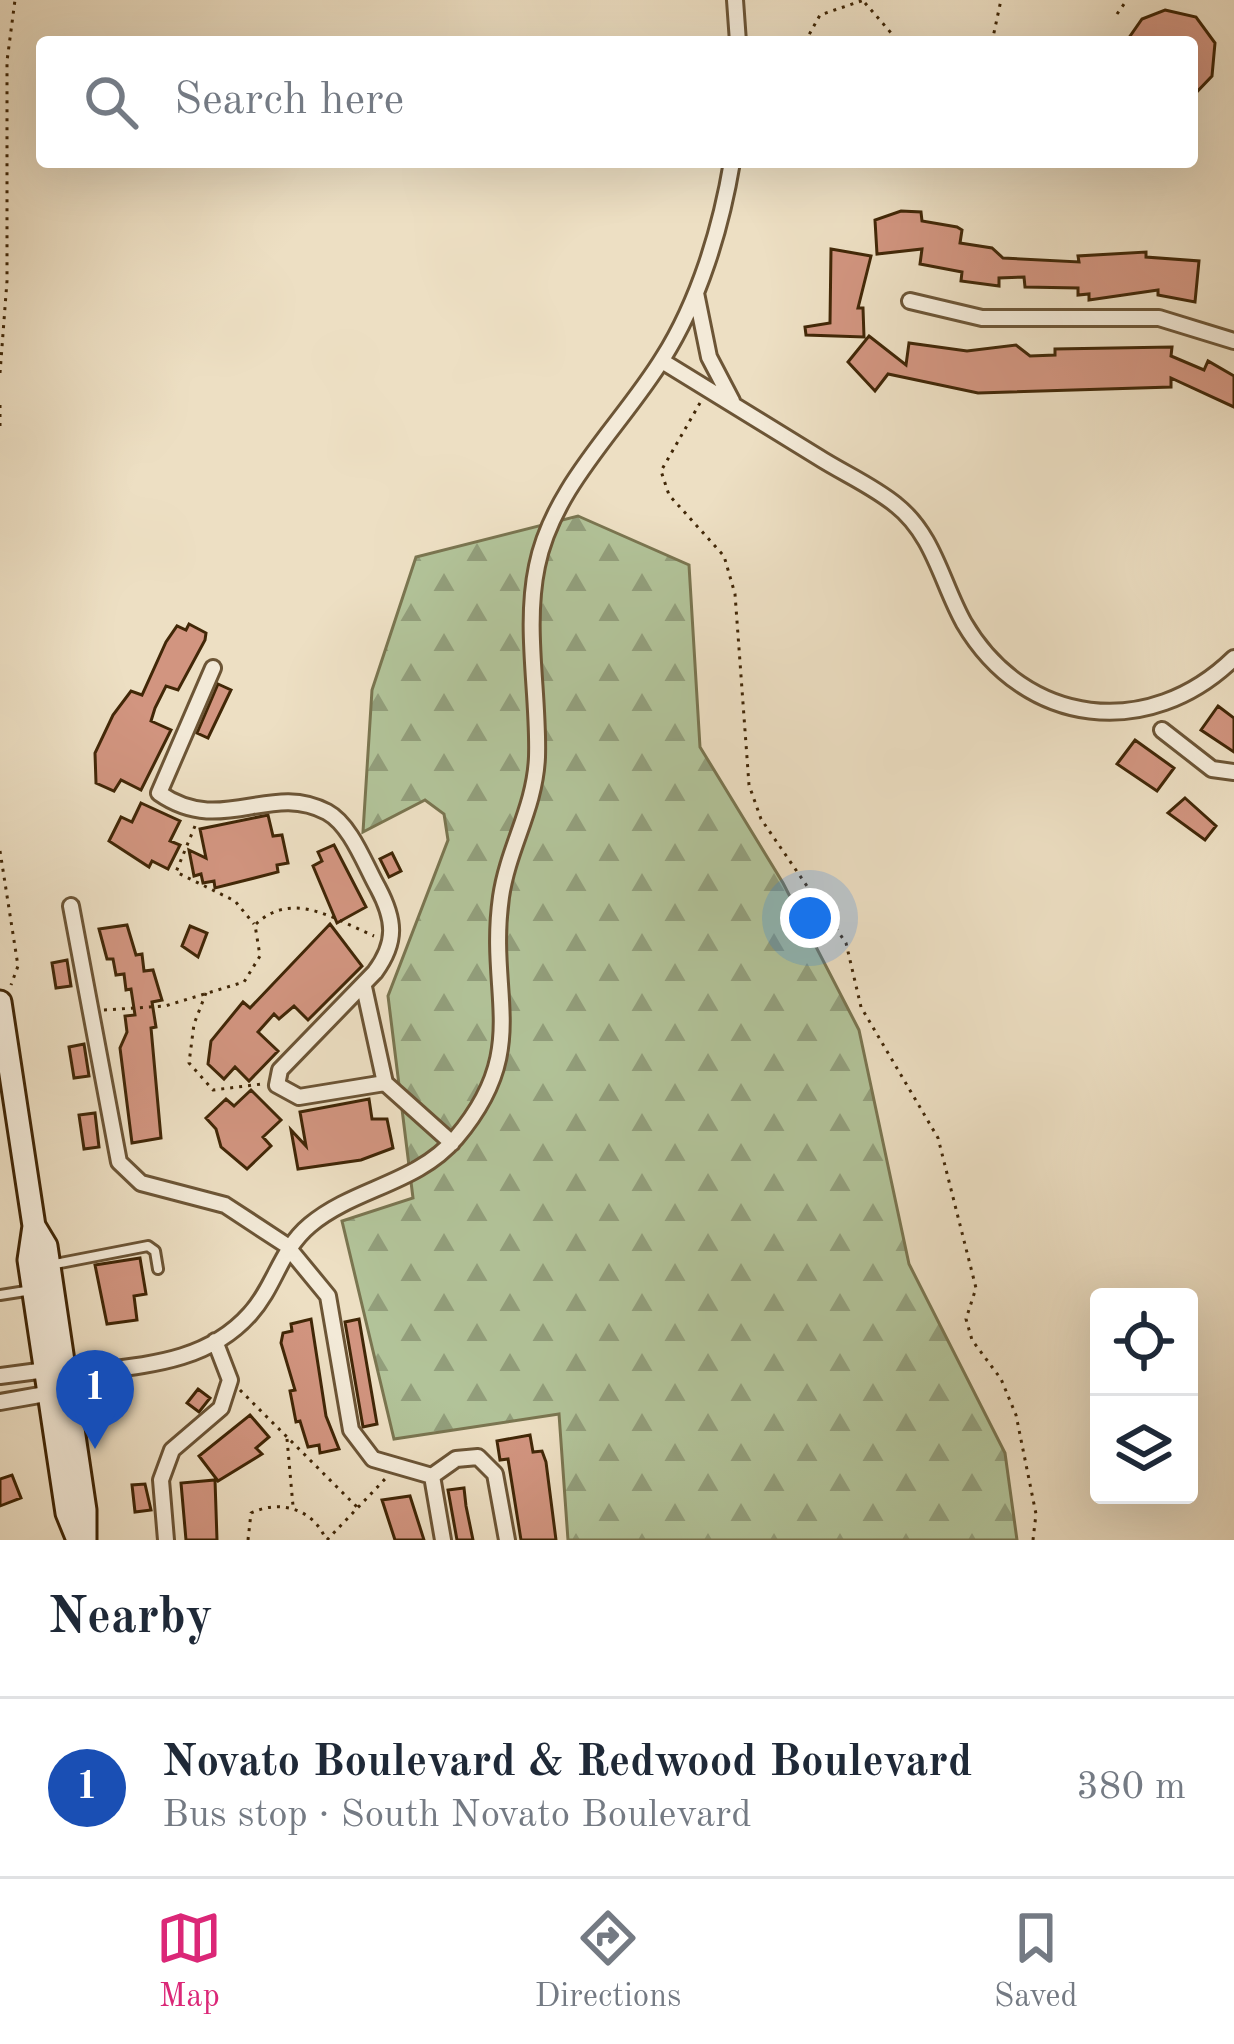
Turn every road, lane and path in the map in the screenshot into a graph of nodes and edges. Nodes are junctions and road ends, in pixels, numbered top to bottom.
1 (15, 0) edge
2 (735, 0) edge
3 (864, 0) edge
4 (1001, 0) edge
5 (1126, 0) edge
6 (1117, 14) dead end
7 (738, 36) edge
8 (808, 36) edge
9 (891, 36) edge
10 (993, 36) edge
11 (730, 168) edge
12 (696, 290) junction
13 (910, 301) dead end
14 (1234, 341) edge
15 (662, 361) junction
16 (0, 374) edge
17 (708, 389) junction
18 (0, 405) edge
19 (735, 406) junction
20 (0, 432) edge
21 (1234, 658) edge
22 (213, 668) dead end
23 (1162, 730) dead end
24 (1234, 772) edge
25 (201, 814) junction
26 (0, 851) edge
27 (71, 906) dead end
28 (255, 925) junction
29 (375, 936) dead end
30 (364, 986) junction
31 (207, 992) junction
32 (0, 1006) edge
33 (88, 1009) junction
34 (275, 1081) junction
35 (385, 1083) junction
36 (452, 1142) junction
37 (34, 1226) junction
38 (286, 1245) junction
39 (48, 1265) junction
40 (158, 1269) dead end
41 (33, 1290) junction
42 (0, 1294) edge
43 (215, 1341) junction
44 (56, 1372) junction
45 (0, 1376) edge
46 (230, 1380) junction
47 (50, 1395) junction
48 (0, 1402) edge
49 (287, 1439) junction
50 (390, 1465) junction
51 (432, 1476) junction
52 (293, 1508) junction
53 (359, 1509) junction
54 (81, 1540) edge
55 (166, 1540) edge
56 (248, 1540) edge
57 (326, 1540) edge
58 (443, 1540) edge
59 (507, 1540) edge
60 (1033, 1540) edge

1 - 16 path
2 - 7 street
3 - 8 path
3 - 9 path
4 - 10 path
5 - 6 path
11 - 12 street
12 - 15 street
12 - 19 street
13 - 14 street
15 - 17 street
15 - 36 street
17 - 19 street
17 - 60 path
18 - 20 path
19 - 21 street
22 - 25 street
23 - 24 street
25 - 28 path
25 - 30 street
26 - 32 path
27 - 33 street
28 - 29 path
28 - 31 path
30 - 34 street
30 - 35 street
31 - 33 path
31 - 34 path
32 - 37 main road
33 - 38 street
34 - 35 street
35 - 36 street
36 - 38 street
37 - 39 main road
37 - 41 main road
38 - 43 street
38 - 50 street
39 - 40 lane
39 - 44 main road
41 - 42 lane
41 - 44 main road
43 - 44 street
43 - 46 street
44 - 45 street
44 - 47 main road
44 - 54 main road
46 - 49 path
46 - 55 street
47 - 48 street
47 - 54 main road
49 - 52 path
49 - 53 path
50 - 51 street
50 - 53 path
51 - 58 street
51 - 59 street
52 - 56 path
52 - 57 path
53 - 57 path

